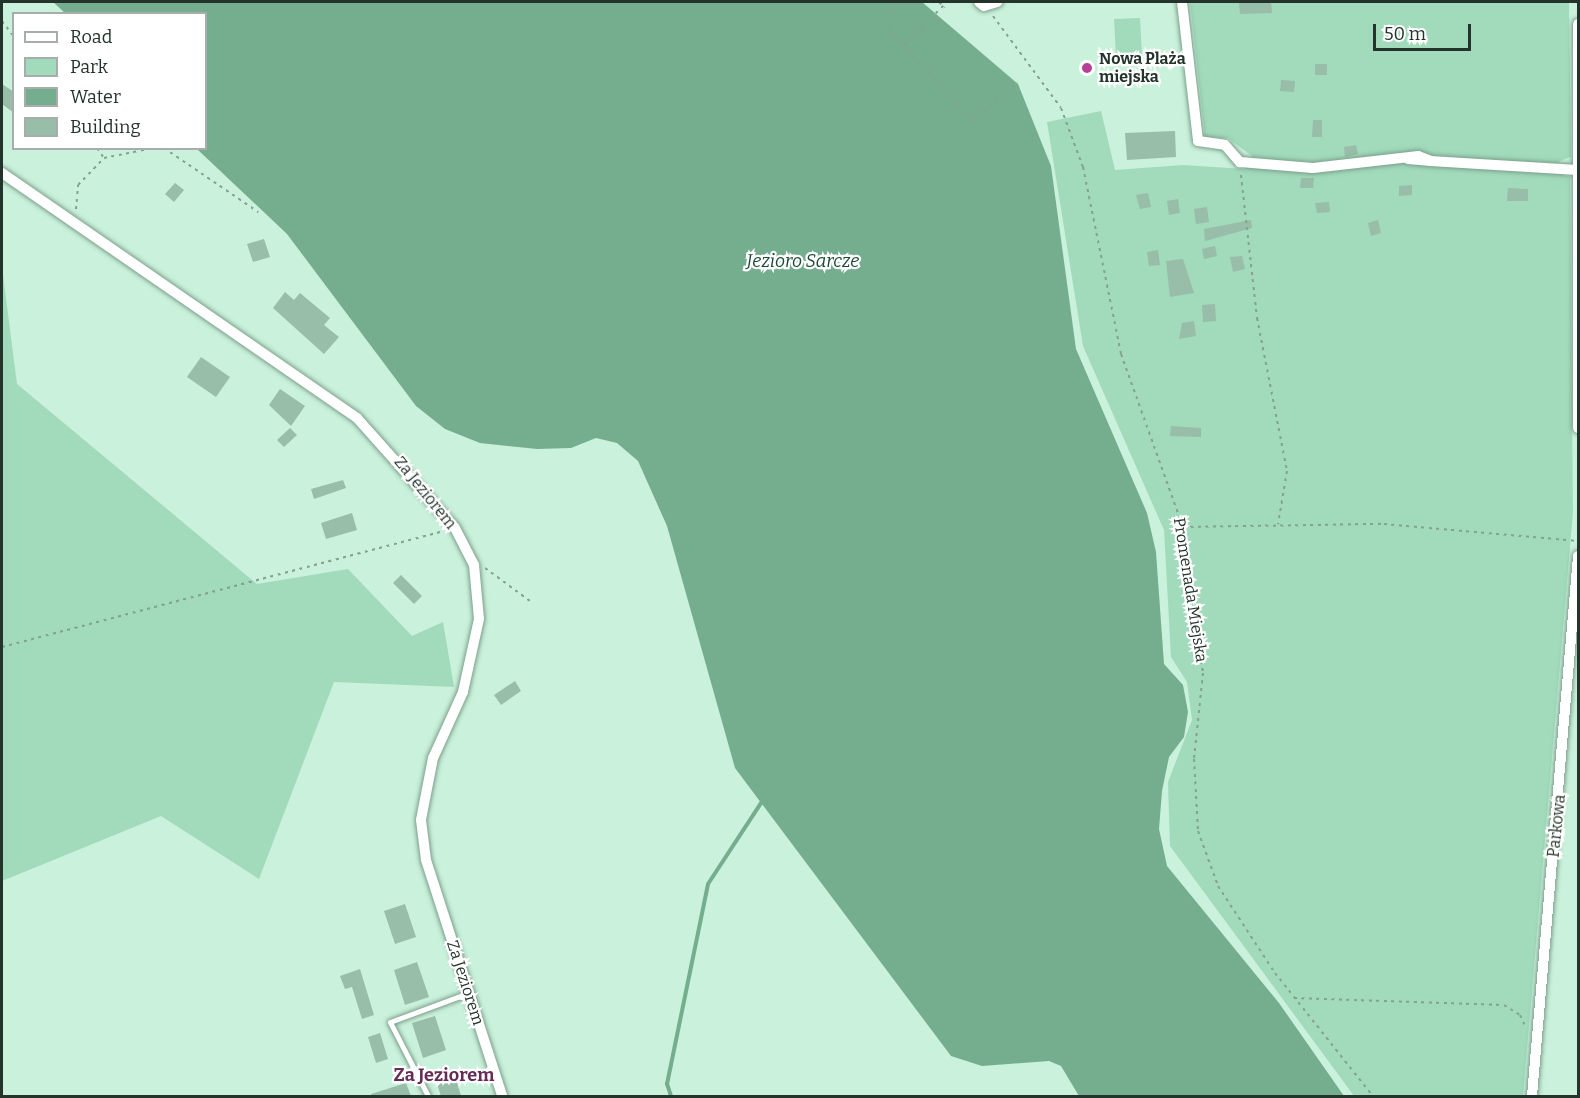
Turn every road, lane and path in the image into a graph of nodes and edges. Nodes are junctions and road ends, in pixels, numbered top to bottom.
1 (903, 2) edge
2 (939, 2) edge
3 (947, 2) edge
4 (997, 2) edge
5 (1182, 2) edge
6 (981, 4) edge
7 (945, 8) junction
8 (893, 11) dead end
9 (2, 21) edge
10 (1578, 24) edge
11 (888, 27) dead end
12 (12, 34) edge
13 (904, 45) junction
14 (1018, 83) dead end
15 (98, 150) edge
16 (143, 150) edge
17 (167, 150) edge
18 (104, 158) junction
19 (1240, 162) junction
20 (1577, 170) junction
21 (2, 173) edge
22 (258, 212) dead end
23 (75, 224) junction
24 (1578, 428) edge
25 (1278, 524) junction
26 (1183, 527) junction
27 (454, 528) junction
28 (1578, 541) edge
29 (1578, 556) edge
30 (474, 565) junction
31 (530, 601) dead end
32 (2, 647) edge
33 (468, 993) junction
34 (1294, 998) junction
35 (1535, 1047) junction
36 (428, 1096) edge
37 (502, 1096) edge
38 (1373, 1096) edge
39 (1532, 1096) edge

1 - 8 path
2 - 7 path
3 - 7 path
4 - 6 street
5 - 19 street
6 - 26 path, Promenada Miejska
7 - 13 path
9 - 12 path
10 - 20 street
11 - 13 path
13 - 14 path
15 - 18 path
16 - 18 path
17 - 22 path
18 - 23 path
19 - 20 street
19 - 25 path
20 - 24 street
21 - 23 street, Za Jeziorem
23 - 27 street, Za Jeziorem
25 - 26 path
25 - 28 path
26 - 34 path, Promenada Miejska
27 - 30 street, Za Jeziorem
27 - 32 path
29 - 35 street, Parkowa
30 - 31 path
30 - 33 street, Za Jeziorem
33 - 36 lane
33 - 37 street, Za Jeziorem
34 - 35 path
34 - 38 path, Promenada Miejska
35 - 39 street, Parkowa

